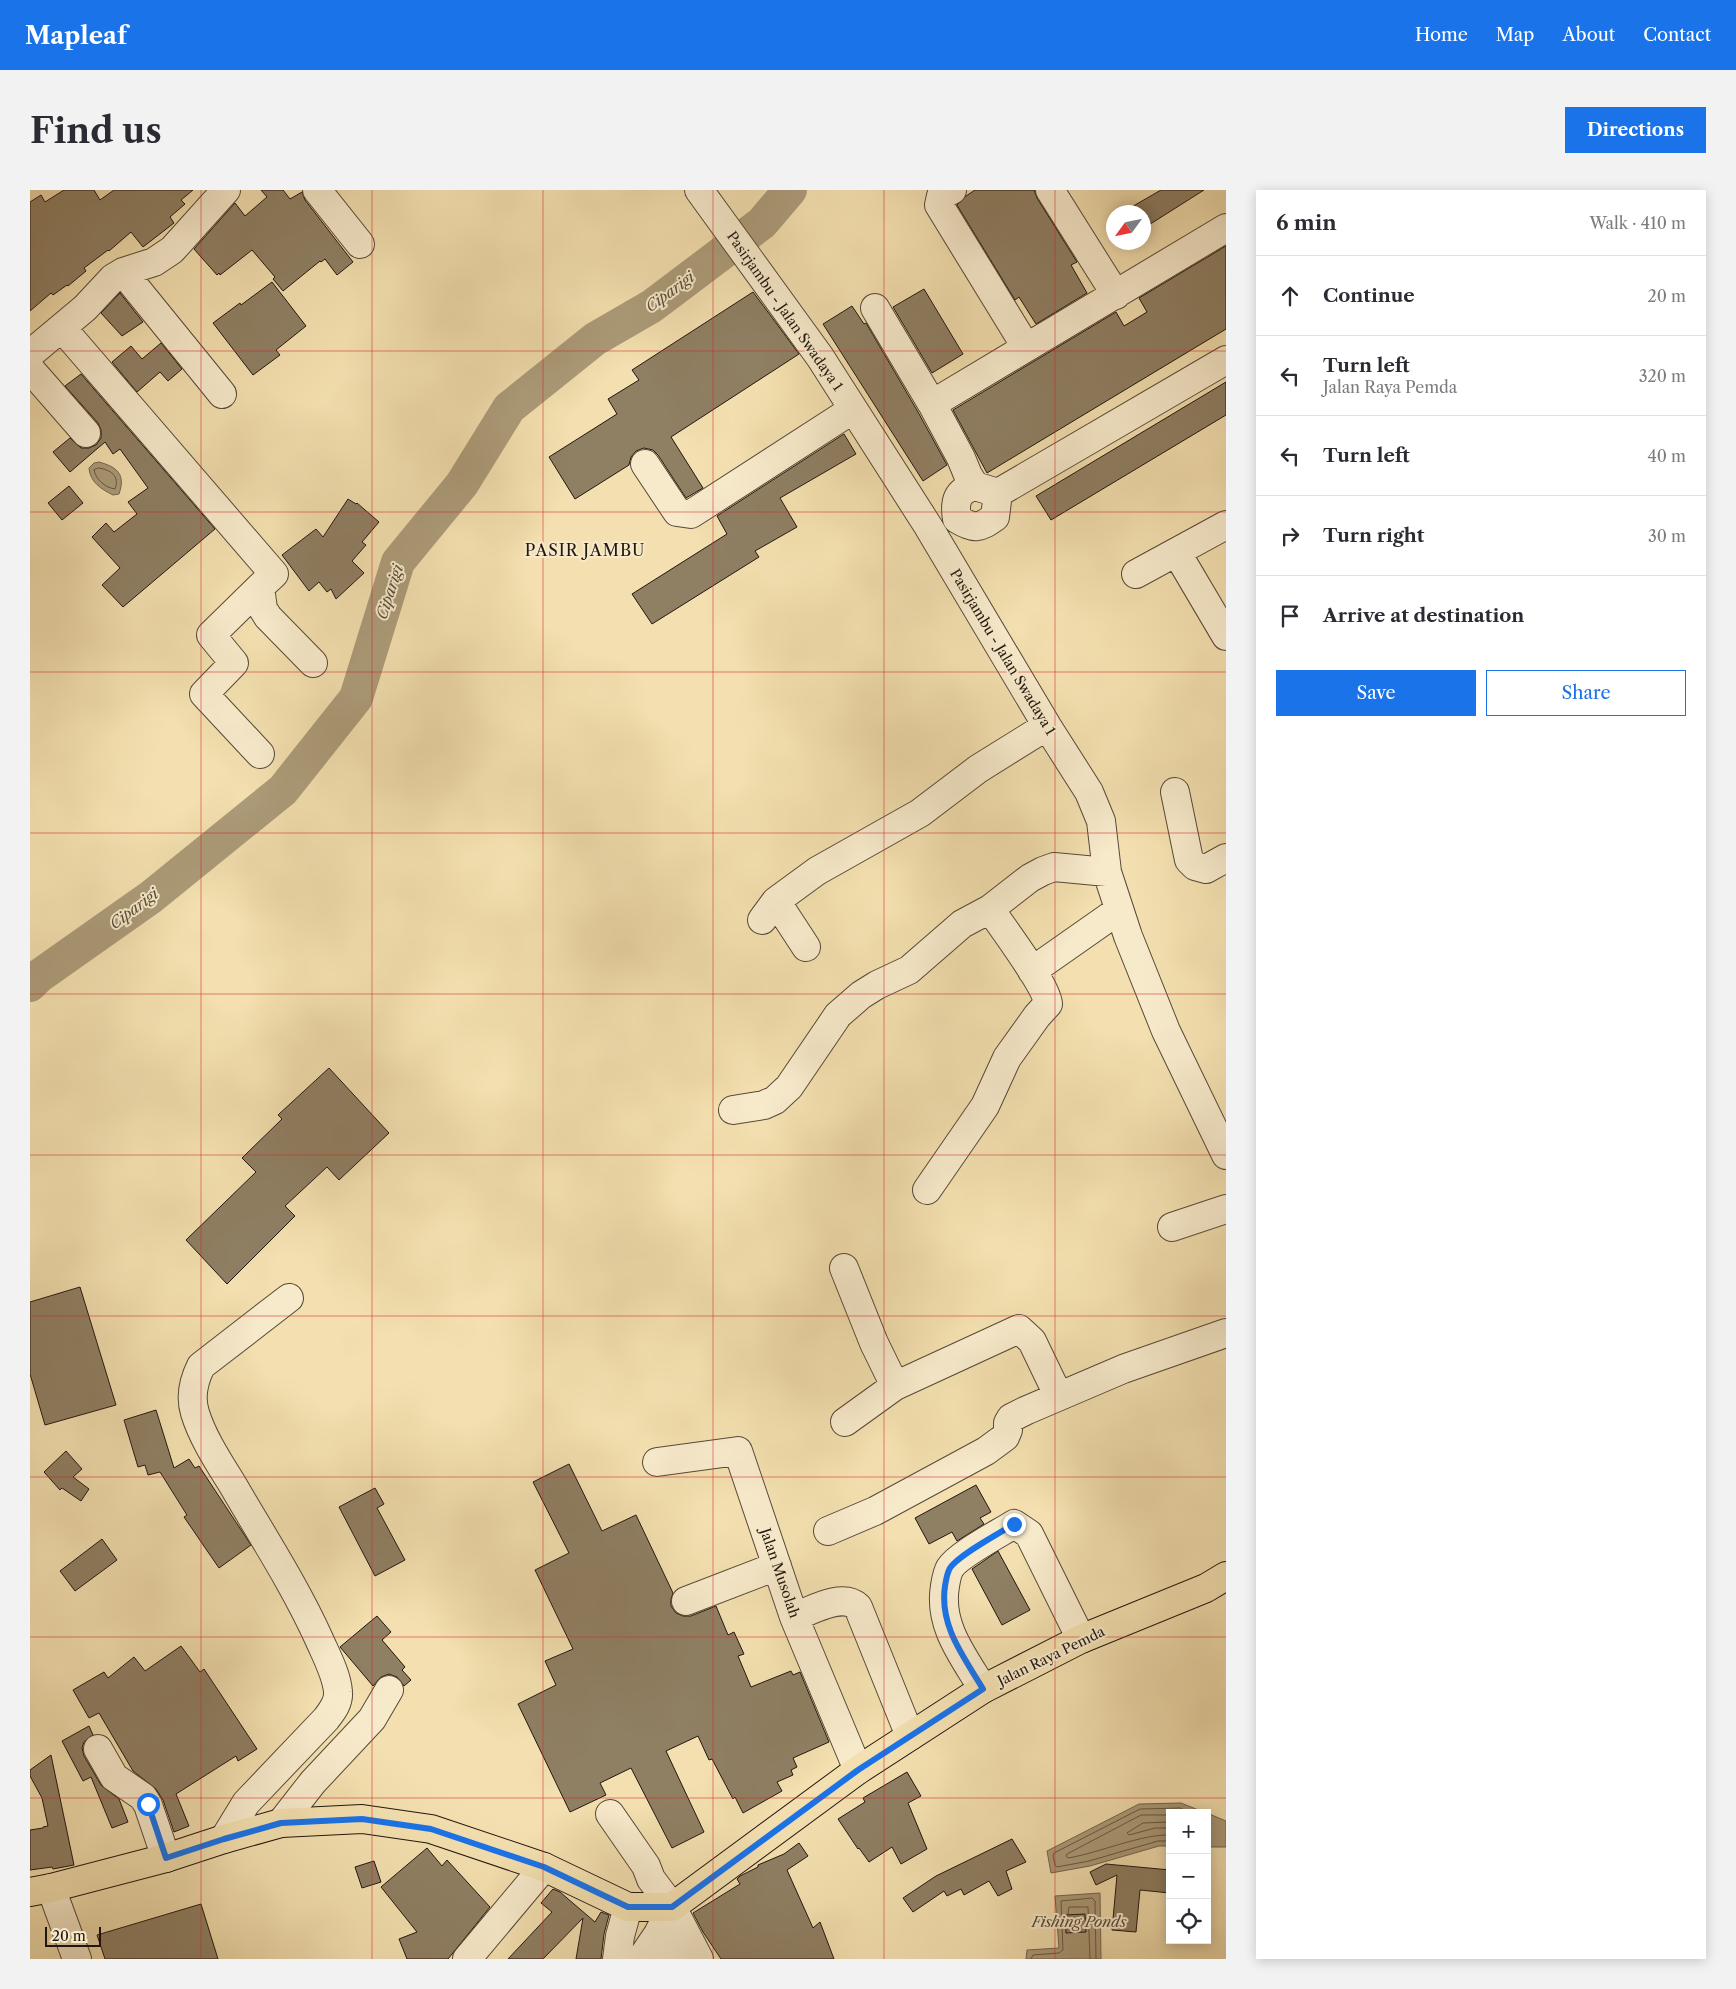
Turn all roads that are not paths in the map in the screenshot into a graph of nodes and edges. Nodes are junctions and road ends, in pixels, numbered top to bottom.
1 (317, 190) edge
2 (699, 190) edge
3 (952, 190) edge
4 (219, 192) edge
5 (1059, 193) edge
6 (1226, 228) edge
7 (360, 244) dead end
8 (123, 272) junction
9 (1116, 295) junction
10 (875, 308) dead end
11 (62, 328) junction
12 (1026, 347) junction
13 (30, 354) edge
14 (1226, 360) edge
15 (30, 369) edge
16 (222, 394) dead end
17 (932, 404) junction
18 (852, 410) junction
19 (86, 433) dead end
20 (645, 464) dead end
21 (1226, 525) edge
22 (1177, 553) junction
23 (1136, 574) dead end
24 (260, 587) junction
25 (1226, 636) edge
26 (313, 662) dead end
27 (1047, 726) junction
28 (260, 754) dead end
29 (1175, 792) dead end
30 (1226, 858) edge
31 (1107, 872) junction
32 (990, 909) junction
33 (1120, 910) junction
34 (806, 947) dead end
35 (1032, 971) junction
36 (733, 1110) dead end
37 (1226, 1154) edge
38 (927, 1190) dead end
39 (1226, 1209) edge
40 (1172, 1227) dead end
41 (844, 1268) dead end
42 (289, 1298) dead end
43 (1226, 1333) edge
44 (896, 1386) junction
45 (1058, 1395) junction
46 (846, 1422) dead end
47 (657, 1462) dead end
48 (828, 1531) dead end
49 (777, 1566) junction
50 (1226, 1576) edge
51 (686, 1600) dead end
52 (794, 1617) junction
53 (1081, 1639) junction
54 (983, 1689) junction
55 (389, 1690) dead end
56 (910, 1736) junction
57 (98, 1750) dead end
58 (858, 1770) junction
59 (610, 1814) dead end
60 (281, 1823) junction
61 (224, 1839) junction
62 (166, 1858) junction
63 (544, 1867) junction
64 (40, 1890) edge
65 (628, 1907) junction
66 (672, 1907) junction
67 (658, 1934) junction
68 (77, 1959) edge
69 (467, 1959) edge
70 (617, 1959) edge
71 (641, 1959) edge
72 (675, 1959) edge
73 (699, 1959) edge

1 - 7 street
2 - 18 street, Pasirjambu - Jalan Swadaya 1
3 - 12 street
4 - 8 street
5 - 9 street
6 - 9 street
8 - 11 street
8 - 16 street
9 - 12 street
10 - 17 street
11 - 13 street
11 - 24 street
12 - 17 street
14 - 17 street
15 - 19 street
18 - 20 street
18 - 27 street, Pasirjambu - Jalan Swadaya 1
21 - 22 street
22 - 23 street
22 - 25 street
24 - 26 street
24 - 28 street
27 - 31 street, Pasirjambu - Jalan Swadaya 1
27 - 34 street
29 - 30 street
31 - 32 street
31 - 33 street, Pasirjambu - Jalan Swadaya 1
32 - 35 street
32 - 36 street
33 - 35 street
33 - 37 street, Pasirjambu - Jalan Swadaya 1
35 - 38 street
39 - 40 street
41 - 44 street
42 - 61 street
43 - 45 street
44 - 45 street
44 - 46 street
45 - 48 street
47 - 49 street, Jalan Musolah
49 - 51 street
49 - 52 street, Jalan Musolah
50 - 53 main road, Jalan Raya Pemda
52 - 56 street
52 - 58 street, Jalan Musolah
53 - 54 main road, Jalan Raya Pemda
53 - 54 street
54 - 56 main road, Jalan Raya Pemda
55 - 60 street
56 - 58 main road, Jalan Raya Pemda
57 - 62 street
58 - 66 main road, Jalan Raya Pemda
59 - 66 street
60 - 61 main road
60 - 63 main road
61 - 62 main road
62 - 64 main road
63 - 65 main road
63 - 69 street
64 - 68 street
65 - 66 main road
65 - 70 street
66 - 67 street
66 - 73 street
67 - 71 street
67 - 72 street

